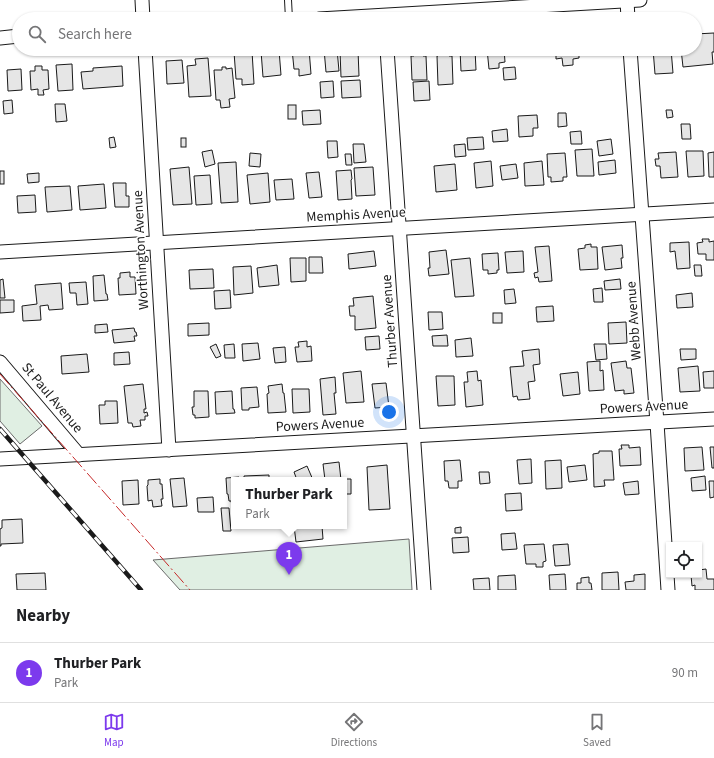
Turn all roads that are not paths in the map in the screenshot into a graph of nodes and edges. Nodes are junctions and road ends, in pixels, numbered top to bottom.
1 (142, 0) edge
2 (288, 0) edge
3 (631, 0) edge
4 (505, 4) edge
5 (143, 12) edge
6 (289, 12) edge
7 (431, 12) edge
8 (629, 12) edge
9 (12, 37) edge
10 (0, 38) edge
11 (145, 56) edge
12 (387, 56) edge
13 (631, 56) edge
14 (714, 210) edge
15 (642, 214) junction
16 (399, 228) junction
17 (156, 243) junction
18 (0, 252) edge
19 (0, 362) edge
20 (714, 419) edge
21 (657, 422) junction
22 (414, 436) junction
23 (169, 450) junction
24 (79, 455) junction
25 (0, 459) edge
26 (424, 590) edge
27 (668, 590) edge

1 - 5 street
2 - 6 lane
3 - 4 street
3 - 8 street
4 - 7 street
9 - 10 street
11 - 17 street, Worthington Avenue
12 - 16 street, Thurber Avenue
13 - 15 street, Webb Avenue
14 - 15 street, Memphis Avenue
15 - 16 street, Memphis Avenue
15 - 21 street, Webb Avenue
16 - 17 street, Memphis Avenue
16 - 22 street, Thurber Avenue
17 - 18 street, Memphis Avenue
17 - 23 street, Worthington Avenue
19 - 24 street, St Paul Avenue
20 - 21 street, Powers Avenue
21 - 22 street, Powers Avenue
21 - 27 street, Webb Avenue
22 - 23 street, Powers Avenue
22 - 26 street, Thurber Avenue
23 - 24 street, Powers Avenue
24 - 25 street, Powers Avenue

